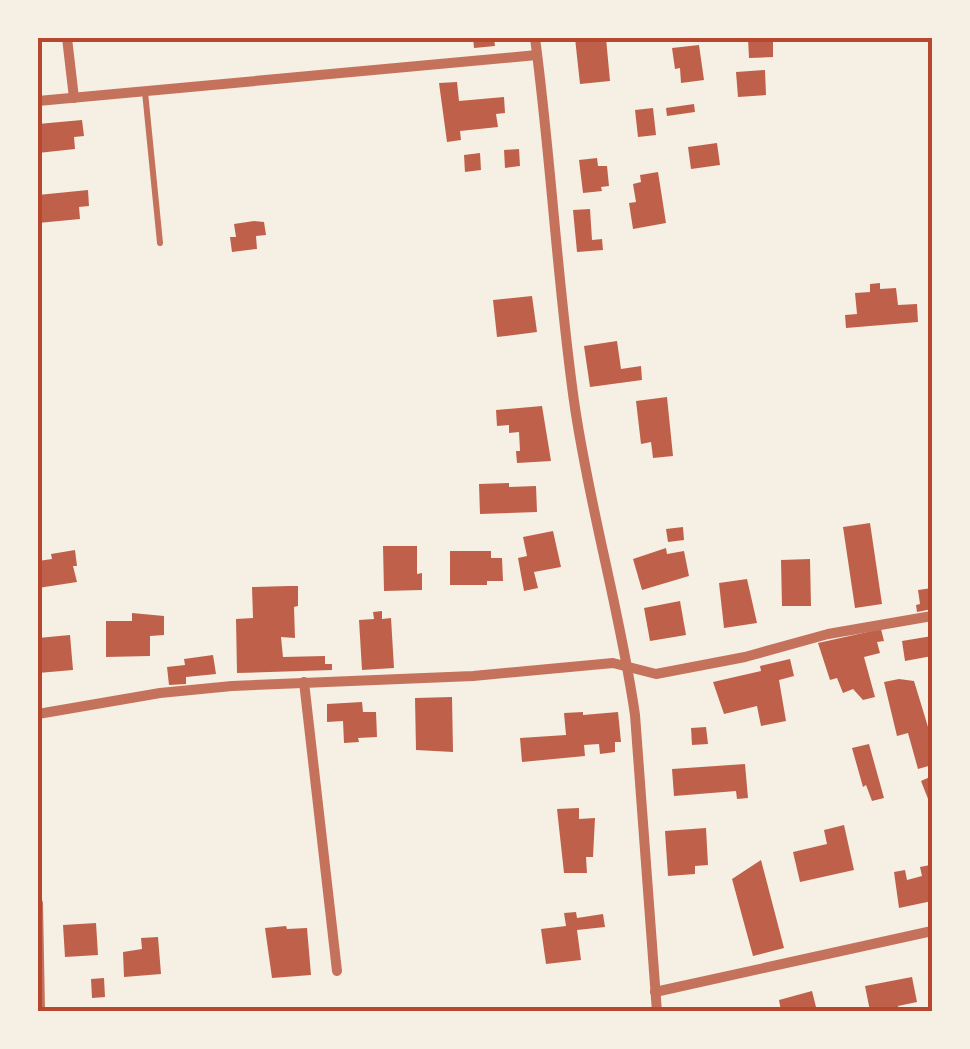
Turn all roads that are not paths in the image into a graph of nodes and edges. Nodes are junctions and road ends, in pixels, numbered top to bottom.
1 (66, 38) edge
2 (535, 38) edge
3 (538, 54) junction
4 (145, 92) junction
5 (74, 98) junction
6 (38, 101) edge
7 (160, 242) dead end
8 (932, 616) edge
9 (628, 666) junction
10 (304, 682) junction
11 (38, 714) edge
12 (38, 903) edge
13 (932, 931) edge
14 (337, 971) dead end
15 (655, 992) junction
16 (40, 1010) edge
17 (657, 1012) edge

1 - 5 street
2 - 3 street
3 - 4 street
3 - 9 street
4 - 5 street
4 - 7 lane
5 - 6 street
8 - 9 street
9 - 10 street
9 - 15 street
10 - 11 street
10 - 14 street
12 - 16 street
13 - 15 street
15 - 17 street

